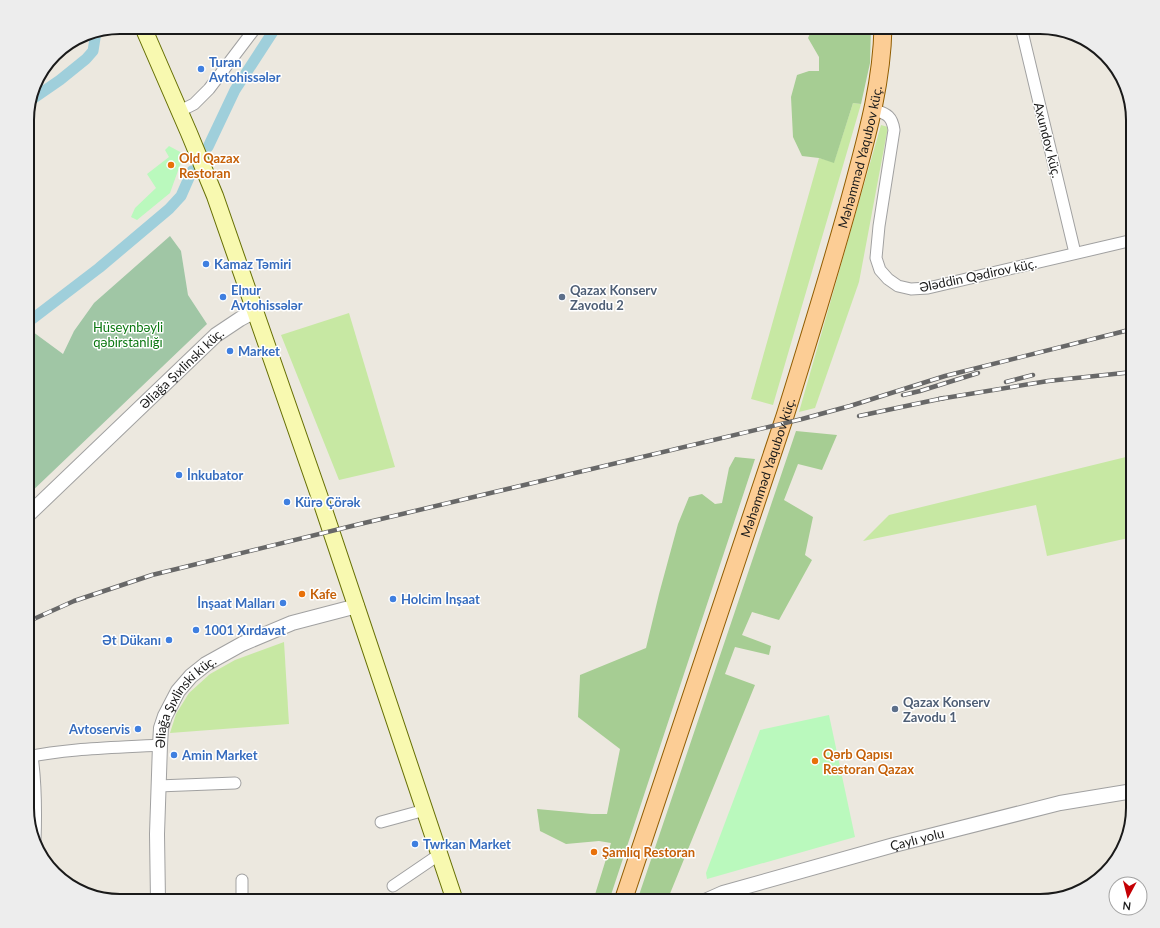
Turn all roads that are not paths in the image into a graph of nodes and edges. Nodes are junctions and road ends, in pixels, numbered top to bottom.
1 (146, 34) edge
2 (251, 34) edge
3 (883, 34) edge
4 (1026, 34) edge
5 (873, 109) junction
6 (180, 111) junction
7 (1126, 242) edge
8 (1075, 253) junction
9 (255, 311) junction
10 (34, 509) edge
11 (357, 606) junction
12 (160, 745) junction
13 (34, 756) edge
14 (34, 772) edge
15 (235, 783) dead end
16 (158, 786) junction
17 (1126, 792) edge
18 (425, 810) junction
19 (35, 820) edge
20 (381, 822) dead end
21 (440, 854) junction
22 (242, 880) dead end
23 (393, 886) dead end
24 (158, 894) edge
25 (242, 894) edge
26 (453, 894) edge
27 (625, 894) edge
28 (721, 894) edge

1 - 6 main road
2 - 6 street
3 - 5 main road, Məhəmməd Yaqubov küç.
4 - 8 street, Axundov küç.
5 - 8 street, Ələddin Qədirov küç.
5 - 27 main road, Məhəmməd Yaqubov küç.
6 - 9 main road
7 - 8 street, Ələddin Qədirov küç.
9 - 10 street, Əliağa Şıxlinski küç.
9 - 11 main road
11 - 12 street, Əliağa Şıxlinski küç.
11 - 18 main road
12 - 13 street
12 - 16 street, Əliağa Şıxlinski küç.
14 - 19 street
15 - 16 street
16 - 24 street, Əliağa Şıxlinski küç.
17 - 28 street, Çaylı yolu
18 - 20 street
18 - 21 main road
21 - 23 street
21 - 26 main road
22 - 25 street

